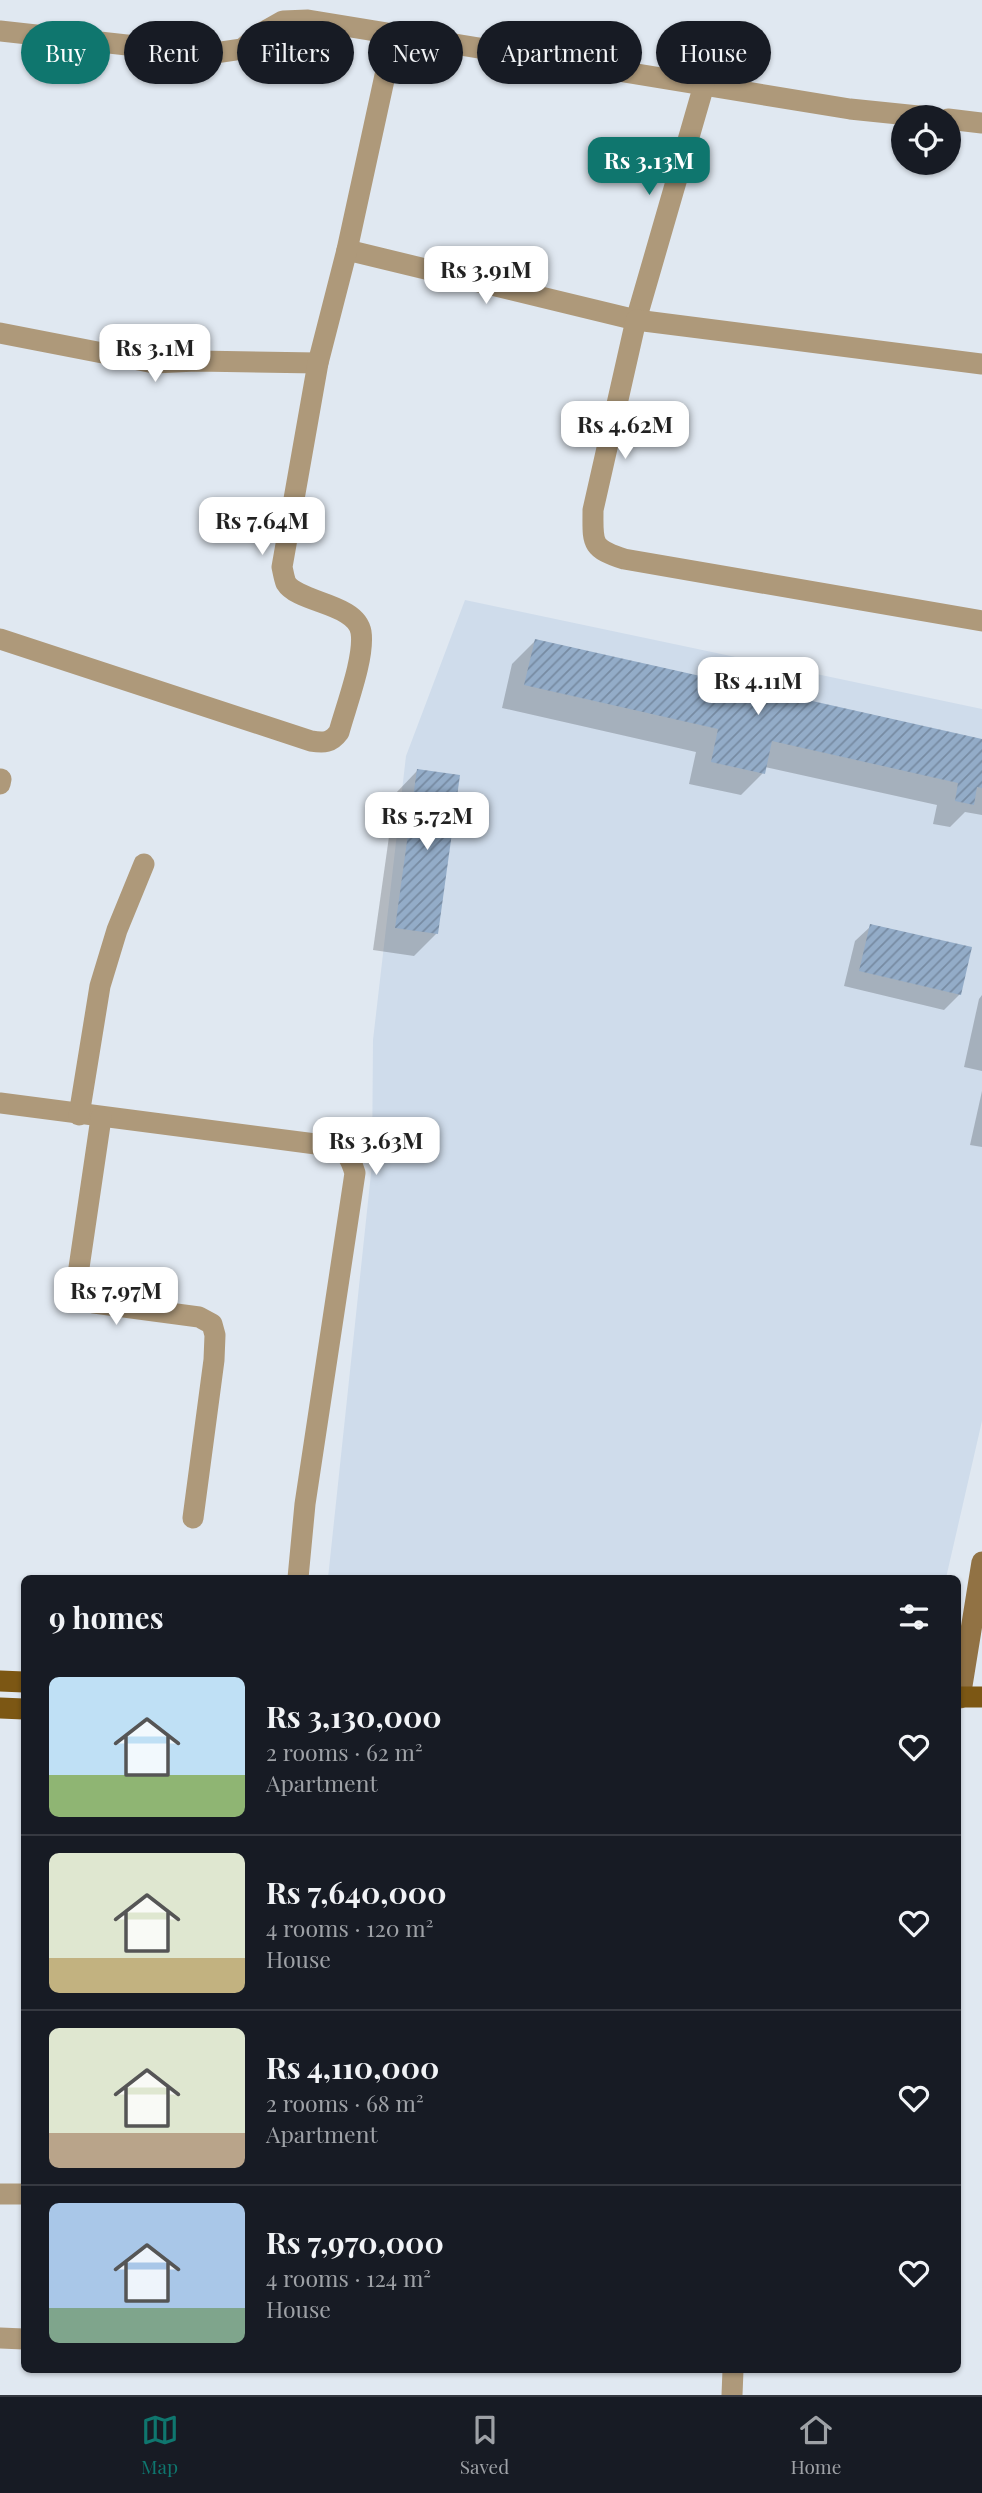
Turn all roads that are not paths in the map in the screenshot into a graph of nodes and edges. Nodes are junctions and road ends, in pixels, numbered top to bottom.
1 (0, 30) edge
2 (368, 30) edge
3 (463, 45) edge
4 (383, 84) edge
5 (704, 85) junction
6 (891, 113) edge
7 (961, 121) edge
8 (982, 123) edge
9 (347, 250) junction
10 (636, 320) junction
11 (0, 333) edge
12 (318, 363) junction
13 (982, 364) edge
14 (982, 621) edge
15 (0, 639) edge
16 (144, 864) dead end
17 (0, 1103) edge
18 (79, 1115) junction
19 (101, 1118) junction
20 (193, 1518) dead end
21 (982, 1562) edge
22 (298, 1575) edge
23 (0, 1681) edge
24 (21, 1682) edge
25 (961, 1686) edge
26 (982, 1697) edge
27 (961, 1698) edge
28 (0, 1708) edge
29 (21, 1709) edge
30 (0, 2194) edge
31 (21, 2194) edge
32 (0, 2338) edge
33 (21, 2339) edge
34 (733, 2373) edge
35 (732, 2395) edge

1 - 2 street
3 - 5 street
4 - 9 street
5 - 6 street
5 - 10 street
7 - 8 street
9 - 10 street
9 - 12 street
10 - 13 street
10 - 14 street
11 - 12 street
12 - 15 street
16 - 18 street
17 - 18 street
18 - 19 street
19 - 20 street
19 - 22 street
21 - 25 street
23 - 24 main road
26 - 27 main road
28 - 29 main road
30 - 31 street
32 - 33 street
34 - 35 street

